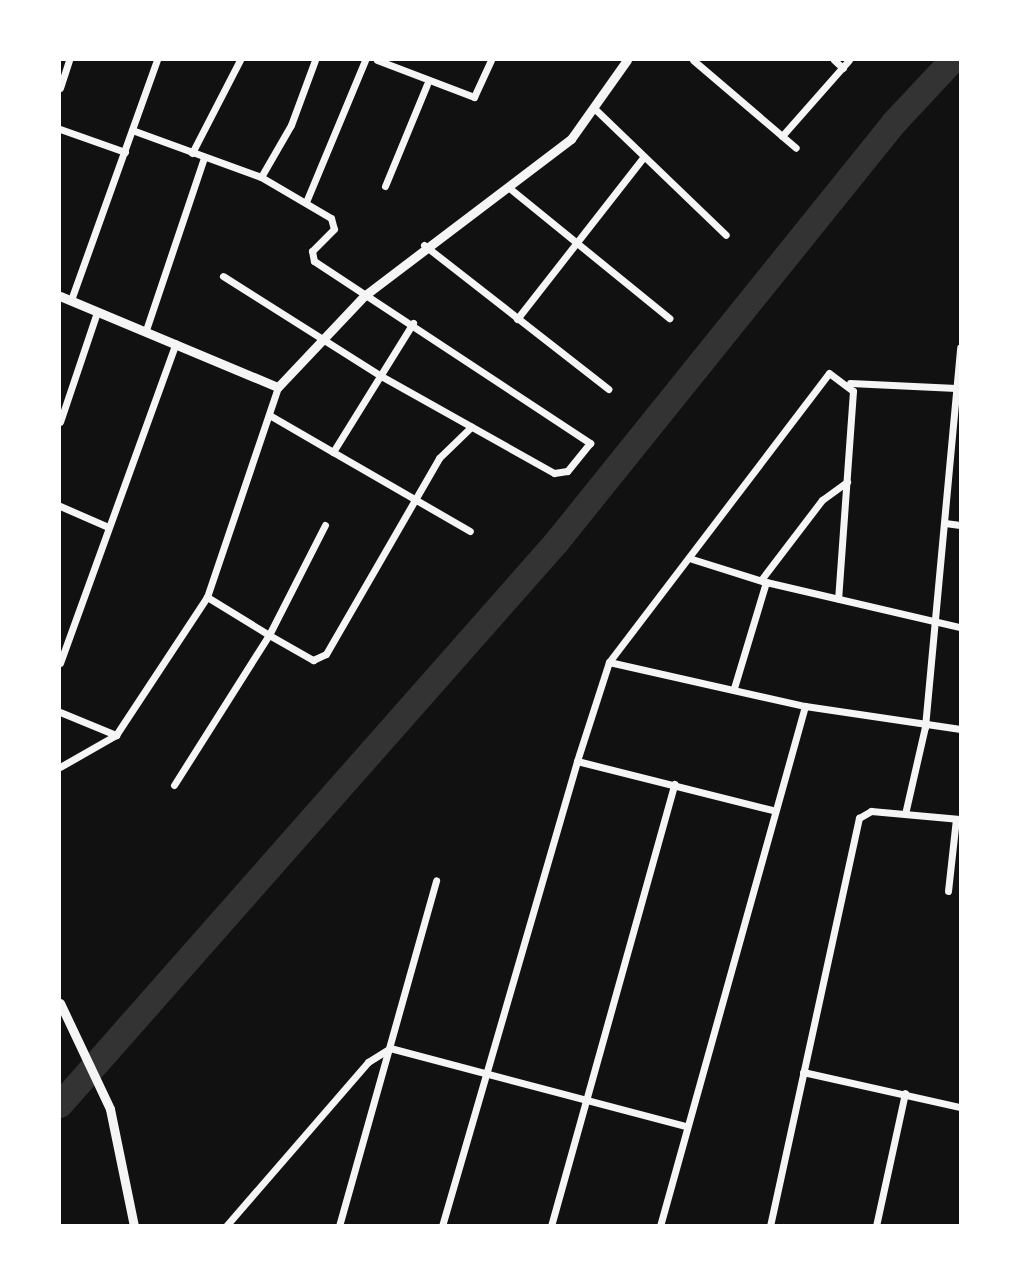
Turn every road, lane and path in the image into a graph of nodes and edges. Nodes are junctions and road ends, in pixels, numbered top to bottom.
1 (69, 60) edge
2 (156, 60) edge
3 (240, 60) edge
4 (315, 60) edge
5 (365, 60) edge
6 (377, 60) edge
7 (406, 60) edge
8 (491, 60) edge
9 (627, 60) edge
10 (693, 60) edge
11 (834, 60) edge
12 (849, 60) edge
13 (843, 68) junction
14 (403, 69) junction
15 (427, 84) junction
16 (60, 88) edge
17 (596, 110) junction
18 (60, 130) edge
19 (131, 130) junction
20 (782, 136) junction
21 (796, 148) dead end
22 (125, 152) junction
23 (192, 153) junction
24 (204, 158) junction
25 (643, 158) junction
26 (261, 177) junction
27 (385, 186) dead end
28 (509, 187) junction
29 (306, 202) junction
30 (726, 235) dead end
31 (576, 244) junction
32 (424, 245) junction
33 (223, 276) dead end
34 (60, 296) edge
35 (364, 296) junction
36 (71, 300) junction
37 (97, 312) junction
38 (669, 318) dead end
39 (517, 319) junction
40 (413, 323) junction
41 (146, 330) junction
42 (319, 339) junction
43 (176, 342) junction
44 (961, 348) edge
45 (381, 376) junction
46 (850, 383) junction
47 (278, 387) junction
48 (956, 388) junction
49 (608, 389) dead end
50 (271, 416) junction
51 (957, 420) edge
52 (60, 422) edge
53 (471, 427) junction
54 (334, 452) junction
55 (847, 482) junction
56 (413, 499) junction
57 (60, 506) edge
58 (945, 523) junction
59 (326, 525) dead end
60 (961, 525) edge
61 (106, 526) junction
62 (470, 531) dead end
63 (692, 559) junction
64 (764, 581) junction
65 (206, 597) junction
66 (838, 598) junction
67 (936, 625) junction
68 (961, 627) edge
69 (269, 635) junction
70 (609, 662) junction
71 (60, 663) edge
72 (734, 688) junction
73 (805, 706) junction
74 (60, 712) edge
75 (925, 727) junction
76 (961, 729) edge
77 (116, 735) junction
78 (576, 761) junction
79 (60, 767) edge
80 (674, 783) junction
81 (174, 785) dead end
82 (772, 810) junction
83 (905, 814) junction
84 (958, 819) edge
85 (436, 880) dead end
86 (948, 891) dead end
87 (60, 1003) edge
88 (390, 1048) junction
89 (490, 1071) junction
90 (803, 1072) junction
91 (905, 1093) junction
92 (587, 1098) junction
93 (961, 1107) edge
94 (685, 1126) junction
95 (134, 1226) edge
96 (226, 1226) edge
97 (339, 1226) edge
98 (442, 1226) edge
99 (551, 1226) edge
100 (660, 1226) edge
101 (770, 1226) edge
102 (876, 1226) edge

1 - 16 street
2 - 19 street
3 - 23 street
4 - 26 street
5 - 29 street
6 - 14 street
7 - 14 street
8 - 15 street
9 - 17 street
10 - 20 street
11 - 13 street
12 - 13 street
13 - 20 street
14 - 15 street
15 - 27 street
17 - 25 street
17 - 28 street
18 - 22 street
19 - 22 street
19 - 23 street
20 - 21 street
22 - 36 street
23 - 24 street
24 - 26 street
24 - 41 street
25 - 30 street
25 - 31 street
26 - 29 street
28 - 31 street
28 - 32 street
29 - 35 street
31 - 38 street
31 - 39 street
32 - 35 street
32 - 39 street
33 - 42 street
34 - 36 street
35 - 40 street
35 - 42 street
36 - 37 street
37 - 41 street
37 - 52 street
39 - 49 street
40 - 45 street
40 - 53 street
41 - 43 street
42 - 45 street
42 - 47 street
43 - 47 street
43 - 61 street
44 - 48 street
45 - 53 street
45 - 54 street
46 - 48 street
46 - 55 street
46 - 63 street
47 - 50 street
48 - 51 street
50 - 54 street
50 - 65 street
51 - 58 street
53 - 56 street
54 - 56 street
55 - 64 street
55 - 66 street
56 - 62 street
56 - 69 street
57 - 61 street
58 - 60 street
58 - 67 street
59 - 69 street
61 - 71 street
63 - 64 street
63 - 70 street
64 - 66 street
64 - 72 street
65 - 69 street
65 - 77 street
66 - 67 street
67 - 68 street
67 - 75 street
69 - 81 street
70 - 72 street
70 - 78 street
72 - 73 street
73 - 75 street
73 - 82 street
74 - 77 street
75 - 76 street
75 - 83 street
77 - 79 street
78 - 80 street
78 - 89 street
80 - 82 street
80 - 92 street
82 - 94 street
83 - 84 street
83 - 90 street
84 - 86 street
85 - 88 street
87 - 95 street
88 - 89 street
88 - 96 street
88 - 97 street
89 - 92 street
89 - 98 street
90 - 91 street
90 - 101 street
91 - 93 street
91 - 102 street
92 - 94 street
92 - 99 street
94 - 100 street

